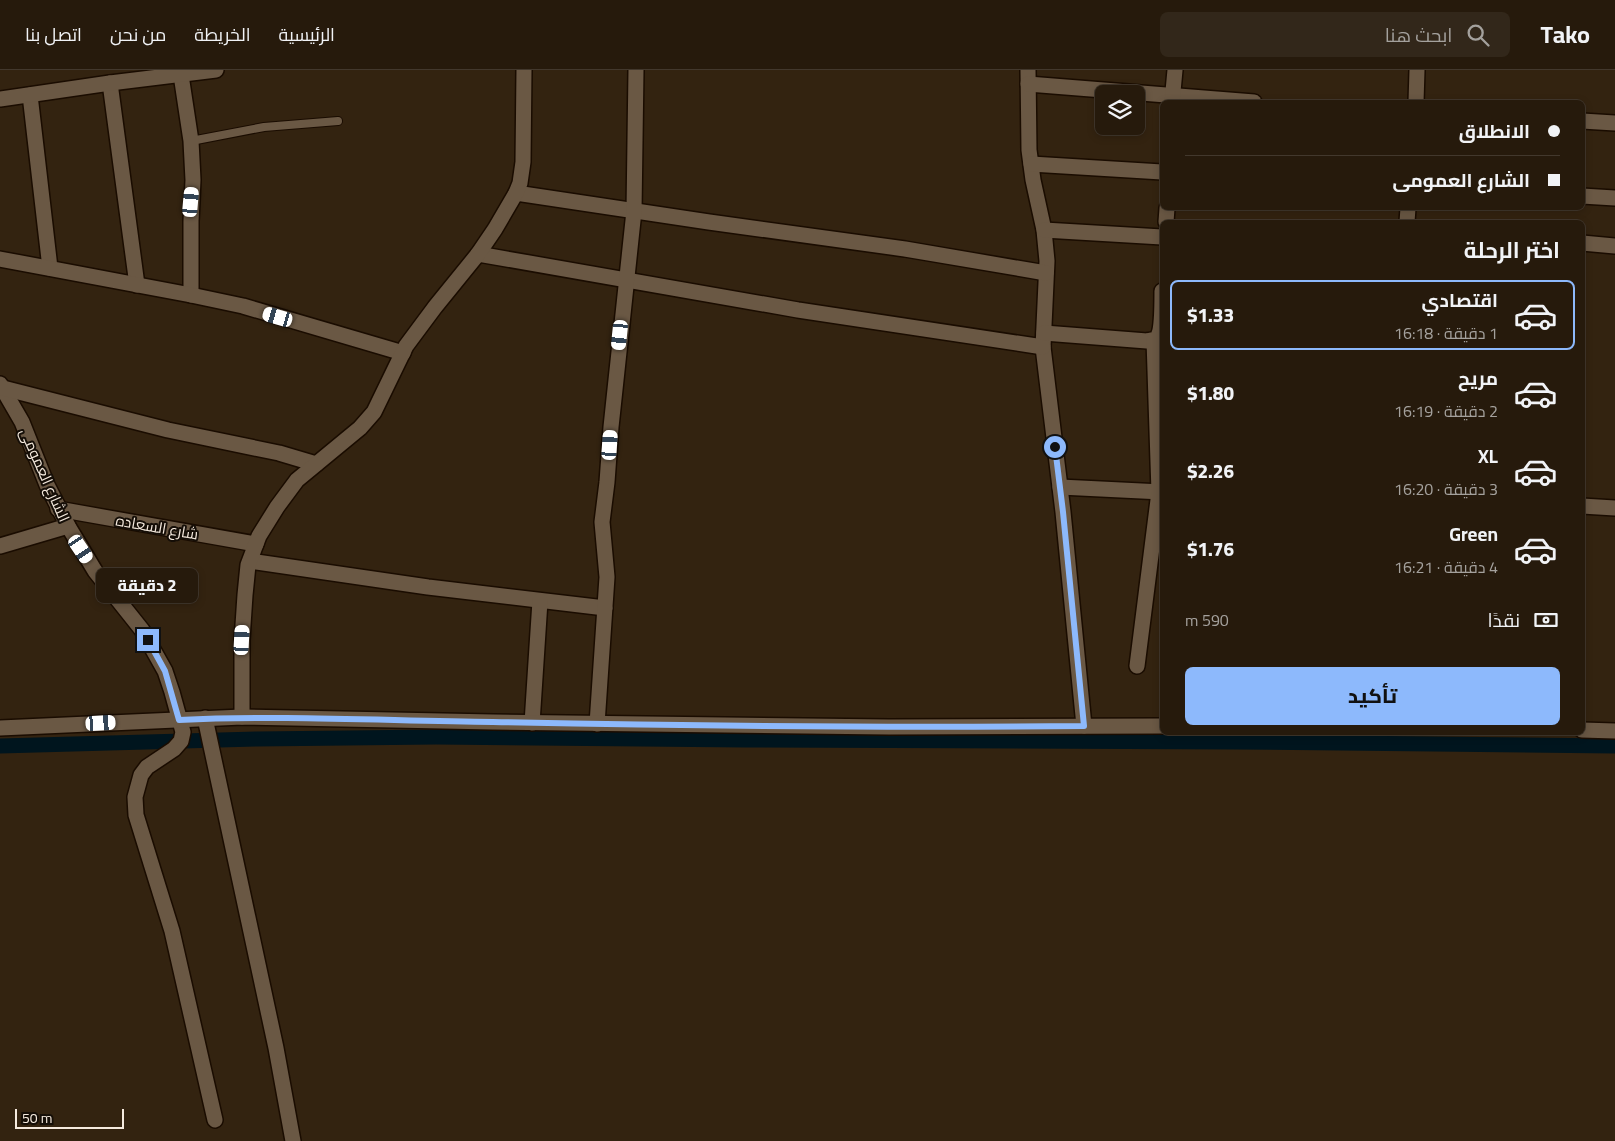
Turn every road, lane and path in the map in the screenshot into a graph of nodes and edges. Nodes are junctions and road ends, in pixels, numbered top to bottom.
1 (216, 70) edge
2 (524, 70) edge
3 (636, 70) edge
4 (1175, 70) edge
5 (1417, 70) edge
6 (177, 74) edge
7 (1028, 77) edge
8 (110, 83) junction
9 (30, 95) junction
10 (0, 100) edge
11 (1172, 100) edge
12 (1416, 100) edge
13 (338, 121) dead end
14 (1585, 121) edge
15 (1615, 123) edge
16 (191, 141) junction
17 (1031, 164) junction
18 (1160, 172) edge
19 (516, 193) junction
20 (1585, 196) edge
21 (1615, 198) edge
22 (634, 211) junction
23 (1044, 230) junction
24 (1160, 237) edge
25 (1585, 243) edge
26 (1615, 246) edge
27 (478, 254) junction
28 (0, 259) edge
29 (50, 268) junction
30 (1046, 273) junction
31 (626, 280) junction
32 (137, 285) junction
33 (191, 295) junction
34 (1044, 340) junction
35 (1158, 340) edge
36 (403, 353) junction
37 (2, 386) edge
38 (1160, 441) edge
39 (316, 464) junction
40 (1060, 487) junction
41 (1160, 492) edge
42 (1160, 500) edge
43 (1585, 506) edge
44 (1615, 508) edge
45 (58, 509) junction
46 (68, 526) junction
47 (256, 544) junction
48 (0, 546) edge
49 (250, 561) junction
50 (540, 600) junction
51 (605, 608) junction
52 (1138, 666) dead end
53 (242, 717) junction
54 (205, 718) junction
55 (179, 720) junction
56 (532, 723) junction
57 (597, 724) junction
58 (1, 725) edge
59 (1084, 726) junction
60 (1160, 726) edge
61 (1585, 730) edge
62 (1615, 731) edge
63 (215, 1120) dead end
64 (293, 1141) edge

1 - 6 street
2 - 19 street
3 - 22 street
4 - 11 street
5 - 12 street
6 - 8 street
6 - 16 street
7 - 11 street
7 - 17 street
8 - 9 street
8 - 32 street
9 - 10 street
9 - 29 street
13 - 16 lane
14 - 15 street
16 - 33 street
17 - 18 street
17 - 23 street
19 - 22 street
19 - 27 street
20 - 21 street
22 - 30 street
22 - 31 street
23 - 24 street
23 - 30 street
25 - 26 street
27 - 31 street
27 - 36 street
28 - 29 street
29 - 32 street
30 - 34 street
31 - 34 street
31 - 51 street
32 - 33 street
33 - 36 street
34 - 35 street
34 - 40 street
35 - 38 street
36 - 39 street
37 - 39 street
37 - 45 street, الشارع العمومى
39 - 47 street
40 - 41 street
40 - 59 street
42 - 52 street
43 - 44 street
45 - 46 street, الشارع العمومى
45 - 47 street, شارع السعاده
46 - 48 street
46 - 55 street, الشارع العمومى
47 - 49 street
49 - 50 street
49 - 53 street
50 - 51 street
50 - 56 street
51 - 57 street
53 - 54 street
53 - 56 street
54 - 55 street
54 - 64 street
55 - 58 street
55 - 63 street, الشارع العمومى
56 - 57 street
57 - 59 street
59 - 60 street
61 - 62 street

